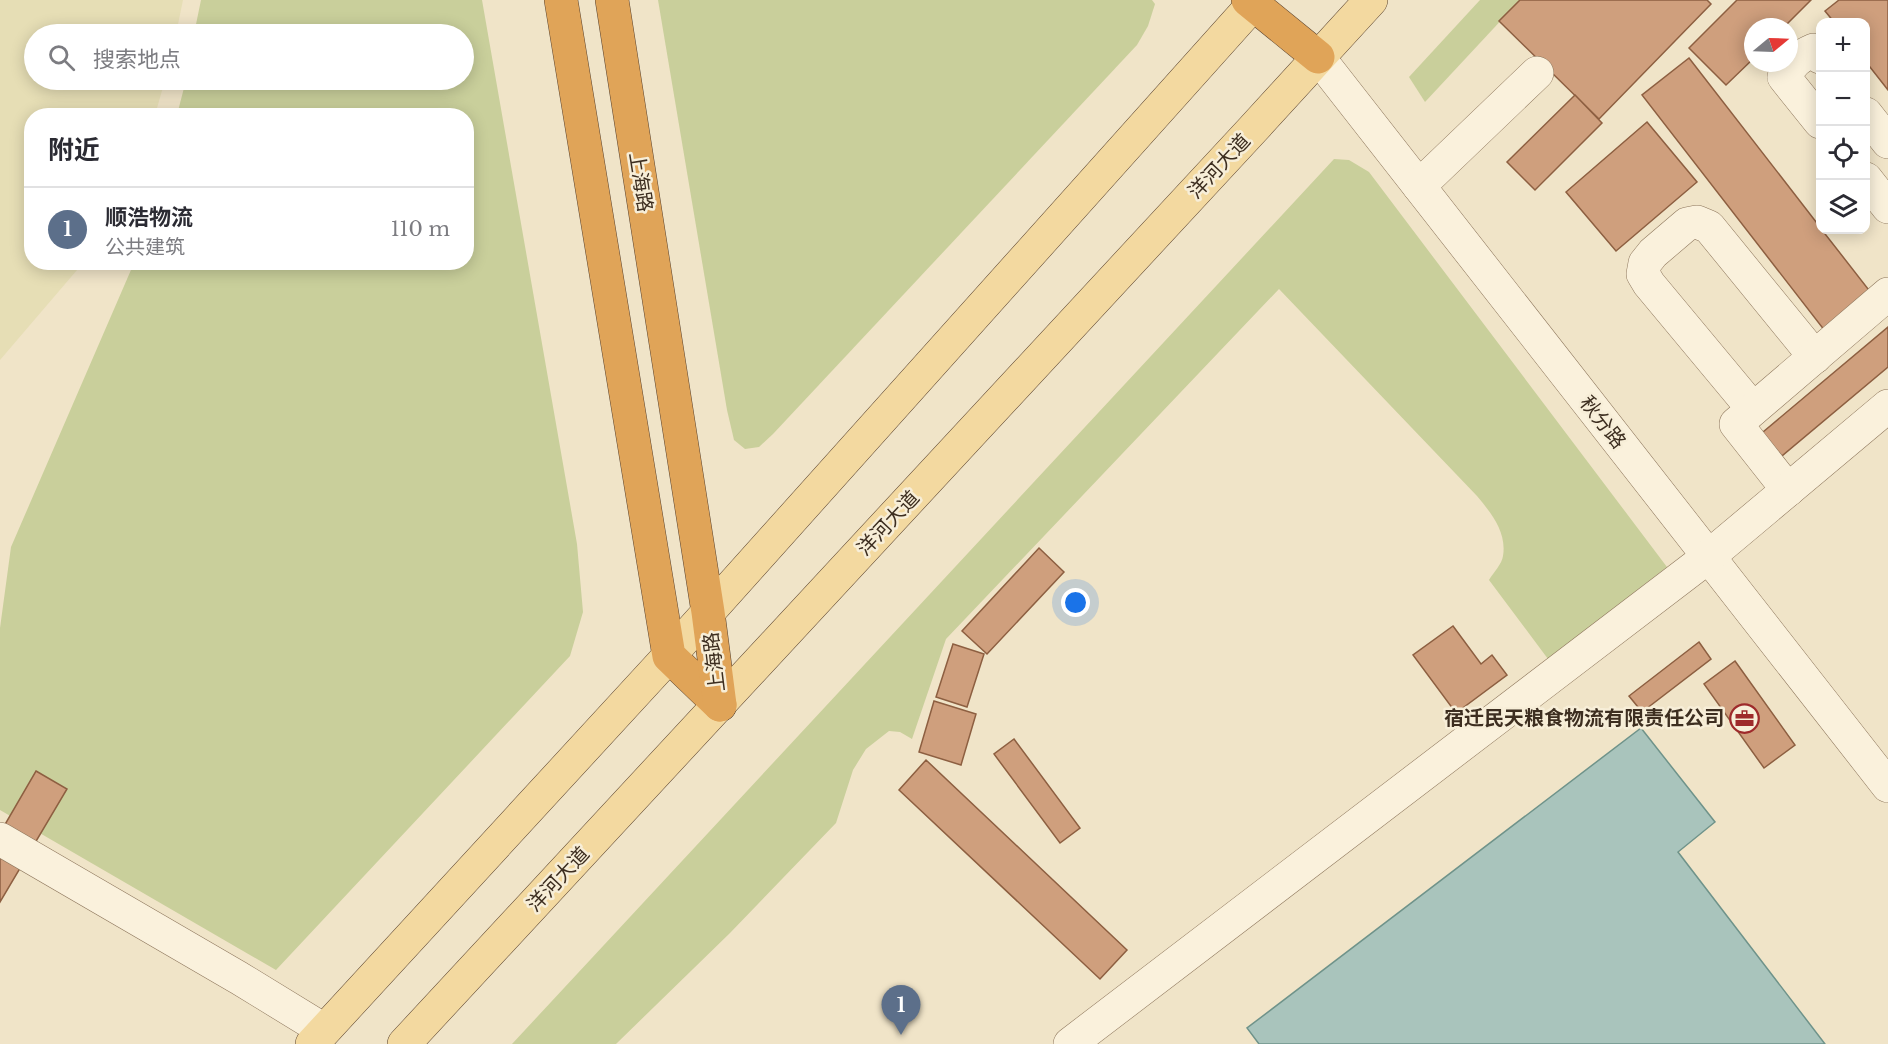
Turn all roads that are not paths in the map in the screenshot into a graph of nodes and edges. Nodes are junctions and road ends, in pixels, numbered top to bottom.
1 (561, 0) edge
2 (612, 0) edge
3 (1371, 0) edge
4 (1252, 1) edge
5 (1816, 52) edge
6 (1318, 57) junction
7 (1537, 73) dead end
8 (1816, 116) edge
9 (1870, 119) edge
10 (1888, 142) edge
11 (1867, 180) edge
12 (1419, 186) junction
13 (1888, 207) edge
14 (1888, 294) edge
15 (1815, 357) junction
16 (1888, 406) edge
17 (1753, 409) junction
18 (1788, 490) junction
19 (1708, 557) junction
20 (708, 612) junction
21 (669, 656) junction
22 (720, 705) junction
23 (1888, 786) edge
24 (0, 839) edge
25 (318, 1037) edge
26 (404, 1044) edge
27 (1070, 1044) edge

1 - 21 highway
2 - 20 highway, 上海路
3 - 6 main road, 洋河大道
4 - 6 highway
4 - 20 main road
5 - 8 street
6 - 12 street, 秋分路
6 - 22 main road, 洋河大道
7 - 12 street
9 - 10 street
11 - 13 street
12 - 19 street, 秋分路
14 - 15 street
15 - 17 street
15 - 17 street
16 - 18 street
17 - 18 street
18 - 19 street
19 - 23 street, 秋分路
19 - 27 street
20 - 21 main road
20 - 22 highway, 上海路
21 - 22 highway, 上海路
21 - 25 main road
22 - 26 main road, 洋河大道
24 - 25 street

